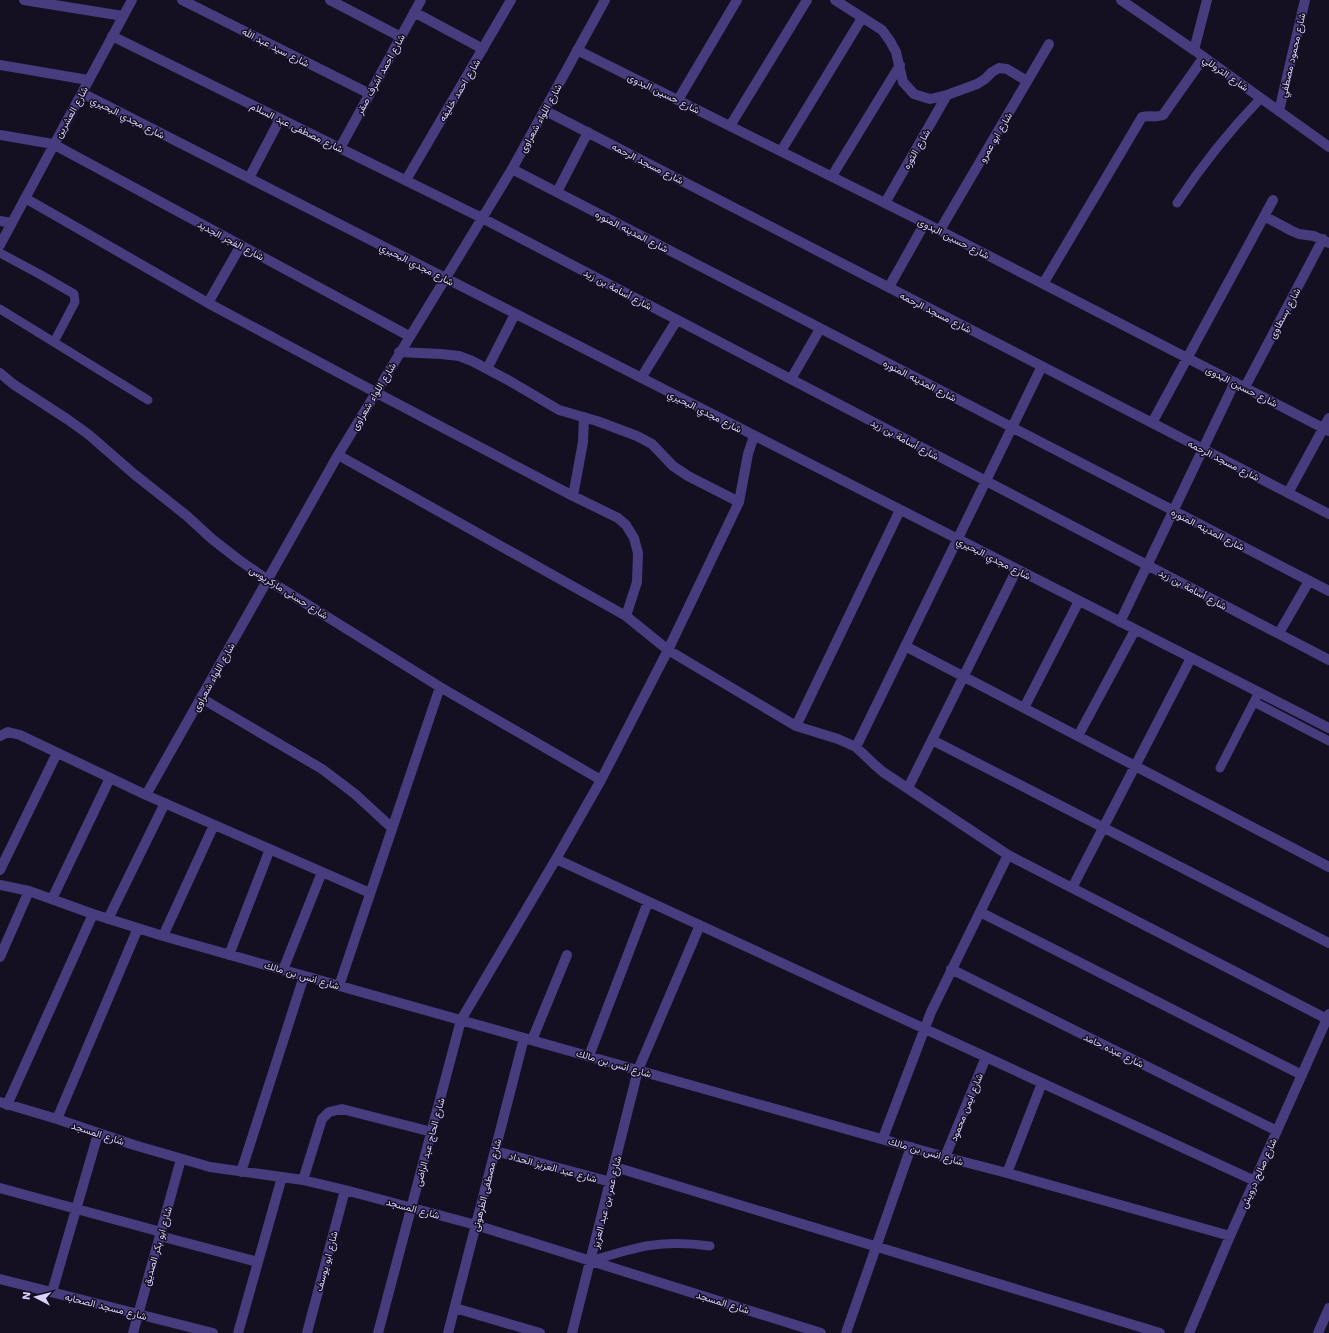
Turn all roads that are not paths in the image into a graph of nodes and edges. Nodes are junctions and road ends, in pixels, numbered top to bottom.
1 (24, 0) edge
2 (132, 0) edge
3 (182, 0) edge
4 (330, 0) edge
5 (421, 0) edge
6 (511, 0) edge
7 (605, 0) edge
8 (738, 0) edge
9 (807, 0) edge
10 (835, 0) edge
11 (1121, 0) edge
12 (1207, 0) edge
13 (1305, 0) edge
14 (79, 4) edge
15 (414, 12) junction
16 (123, 16) junction
17 (862, 18) junction
18 (112, 36) junction
19 (401, 37) junction
20 (1049, 44) dead end
21 (483, 49) junction
22 (577, 50) junction
23 (1194, 50) junction
24 (1204, 57) junction
25 (0, 65) edge
26 (900, 65) junction
27 (88, 80) junction
28 (1027, 81) junction
29 (82, 93) junction
30 (370, 94) junction
31 (947, 95) junction
32 (1261, 98) junction
33 (678, 100) junction
34 (544, 110) junction
35 (1279, 111) junction
36 (280, 119) junction
37 (730, 126) junction
38 (588, 132) junction
39 (0, 135) edge
40 (53, 144) junction
41 (1329, 147) edge
42 (340, 148) junction
43 (781, 151) junction
44 (512, 169) junction
45 (832, 176) junction
46 (249, 178) junction
47 (406, 180) junction
48 (557, 192) junction
49 (25, 198) junction
50 (1273, 200) dead end
51 (885, 203) junction
52 (1177, 203) dead end
53 (1264, 216) junction
54 (482, 218) junction
55 (0, 221) edge
56 (12, 223) junction
57 (925, 223) junction
58 (940, 230) junction
59 (1326, 241) edge
60 (0, 245) edge
61 (241, 245) junction
62 (0, 253) edge
63 (445, 278) junction
64 (1043, 284) junction
65 (889, 287) junction
66 (208, 303) junction
67 (0, 309) edge
68 (515, 314) junction
69 (677, 320) junction
70 (820, 328) junction
71 (409, 336) junction
72 (54, 342) junction
73 (399, 352) junction
74 (1187, 358) junction
75 (1042, 366) junction
76 (487, 368) junction
77 (0, 373) edge
78 (641, 378) junction
79 (792, 379) junction
80 (1235, 382) junction
81 (1245, 388) junction
82 (375, 392) junction
83 (148, 400) dead end
84 (584, 417) junction
85 (1329, 418) edge
86 (1152, 423) junction
87 (1012, 428) junction
88 (1326, 429) edge
89 (754, 436) junction
90 (1203, 449) junction
91 (338, 454) junction
92 (986, 481) junction
93 (1288, 493) junction
94 (573, 496) junction
95 (739, 502) junction
96 (900, 510) junction
97 (1173, 511) junction
98 (1329, 514) edge
99 (958, 539) junction
100 (1147, 565) junction
101 (1016, 569) junction
102 (268, 580) junction
103 (1309, 581) junction
104 (1329, 591) edge
105 (1079, 601) junction
106 (626, 616) junction
107 (1120, 622) junction
108 (1135, 630) junction
109 (1279, 634) junction
110 (905, 646) junction
111 (668, 650) junction
112 (1192, 658) junction
113 (1329, 660) edge
114 (963, 676) junction
115 (440, 687) junction
116 (1259, 692) junction
117 (201, 698) junction
118 (1254, 702) junction
119 (1024, 708) junction
120 (796, 726) junction
121 (1329, 728) edge
122 (0, 736) edge
123 (1078, 736) junction
124 (932, 740) junction
125 (1329, 741) edge
126 (856, 747) junction
127 (57, 753) junction
128 (1136, 766) junction
129 (1220, 768) dead end
130 (110, 778) junction
131 (601, 780) junction
132 (908, 788) junction
133 (146, 795) junction
134 (165, 803) junction
135 (214, 824) junction
136 (392, 828) junction
137 (1104, 828) junction
138 (270, 849) junction
139 (1008, 855) junction
140 (556, 859) junction
141 (1329, 867) edge
142 (0, 870) edge
143 (322, 872) junction
144 (0, 885) edge
145 (1072, 888) junction
146 (29, 892) junction
147 (370, 893) junction
148 (52, 899) junction
149 (648, 902) junction
150 (980, 912) junction
151 (93, 914) junction
152 (108, 919) junction
153 (700, 925) junction
154 (138, 928) junction
155 (163, 936) junction
156 (1329, 943) edge
157 (229, 955) junction
158 (567, 955) dead end
159 (0, 957) edge
160 (952, 969) junction
161 (284, 970) junction
162 (304, 976) junction
163 (339, 986) junction
164 (1328, 1017) edge
165 (461, 1020) junction
166 (925, 1029) junction
167 (528, 1039) junction
168 (589, 1056) junction
169 (986, 1057) junction
170 (638, 1070) junction
171 (1302, 1075) junction
172 (1042, 1083) junction
173 (3, 1103) edge
174 (57, 1119) junction
175 (1277, 1131) junction
176 (432, 1132) junction
177 (98, 1134) junction
178 (883, 1138) junction
179 (911, 1147) junction
180 (495, 1152) junction
181 (945, 1157) junction
182 (181, 1159) junction
183 (615, 1167) junction
184 (241, 1172) junction
185 (1007, 1173) junction
186 (282, 1177) junction
187 (303, 1180) junction
188 (1255, 1181) junction
189 (611, 1182) junction
190 (0, 1188) edge
191 (345, 1190) junction
192 (412, 1208) junction
193 (76, 1209) junction
194 (476, 1225) junction
195 (160, 1234) junction
196 (1230, 1236) junction
197 (710, 1246) dead end
198 (876, 1247) junction
199 (591, 1261) junction
200 (258, 1262) junction
201 (0, 1279) edge
202 (52, 1292) junction
203 (455, 1308) junction
204 (1329, 1308) edge
205 (138, 1314) junction
206 (133, 1333) edge
207 (213, 1333) edge
208 (238, 1333) edge
209 (307, 1333) edge
210 (378, 1333) edge
211 (448, 1333) edge
212 (540, 1333) edge
213 (572, 1333) edge
214 (821, 1333) edge
215 (846, 1333) edge
216 (1160, 1333) edge
217 (1189, 1333) edge
218 (1318, 1333) edge

1 - 14 street
2 - 16 street, شارع العشرين
3 - 30 street, شارع سيد عبد الله
4 - 19 street
5 - 15 street, شارع احمد اشرف صقر
6 - 21 street, شارع احمد خليفه
7 - 22 street, شارع اللواء شعراوى
8 - 33 street
9 - 37 street
10 - 17 street
11 - 23 street, شارع التروللي
12 - 23 street
13 - 35 street, شارع محمود مصطفي
14 - 16 street
15 - 19 street, شارع احمد اشرف صقر
15 - 21 street
16 - 18 street, شارع العشرين
17 - 26 street
17 - 43 street
18 - 27 street, شارع العشرين
18 - 36 street, شارع مصطفى عبد السلام
19 - 30 street, شارع احمد اشرف صقر
20 - 28 street, شارع ابو عمرو
21 - 47 street, شارع احمد خليفه
22 - 33 street, شارع حسين البدوى
22 - 34 street, شارع اللواء شعراوى
23 - 24 street, شارع التروللي
24 - 32 street, شارع التروللي
24 - 64 street
25 - 27 street
26 - 31 street
26 - 45 street
27 - 29 street, شارع العشرين
28 - 31 street
28 - 58 street, شارع ابو عمرو
29 - 40 street, شارع العشرين
29 - 46 street, شارع مجدي البحيري
30 - 42 street, شارع احمد اشرف صقر
31 - 51 street, شارع الثوره
32 - 35 street, شارع التروللي
32 - 52 lane
33 - 37 street, شارع حسين البدوى
34 - 38 street, شارع مسجد الرحمه
34 - 44 street, شارع اللواء شعراوى
35 - 41 street, شارع التروللي
36 - 42 street, شارع مصطفى عبد السلام
36 - 46 street
37 - 43 street, شارع حسين البدوى
38 - 48 street
38 - 65 street, شارع مسجد الرحمه
39 - 40 street, شارع الفجر الجديد
40 - 49 street, شارع العشرين
40 - 61 street, شارع الفجر الجديد
42 - 47 street, شارع مصطفى عبد السلام
43 - 45 street, شارع حسين البدوى
44 - 48 street, شارع المدينه المنوره
44 - 54 street, شارع اللواء شعراوى
45 - 51 street, شارع حسين البدوى
46 - 63 street, شارع مجدي البحيري
47 - 54 street, شارع مصطفى عبد السلام
48 - 70 street, شارع المدينه المنوره
49 - 56 street, شارع العشرين
49 - 66 street
50 - 53 street
51 - 57 street, شارع حسين البدوى
53 - 59 street
53 - 74 street
54 - 63 street, شارع اللواء شعراوى
54 - 69 street, شارع أسامة بن زيد
55 - 56 street
56 - 60 street, شارع العشرين
57 - 58 street, شارع حسين البدوى
57 - 65 street
58 - 64 street, شارع حسين البدوى
59 - 81 street, شارع بسطاوى
61 - 66 street
61 - 71 street, شارع الفجر الجديد
62 - 72 lane
63 - 68 street, شارع مجدي البحيري
63 - 71 street, شارع اللواء شعراوى
64 - 74 street, شارع حسين البدوى
65 - 75 street, شارع مسجد الرحمه
66 - 82 street
67 - 72 lane
68 - 76 street
68 - 78 street, شارع مجدي البحيري
69 - 78 street
69 - 79 street, شارع أسامة بن زيد
70 - 79 street
70 - 87 street, شارع المدينه المنوره
71 - 73 street, شارع اللواء شعراوى
72 - 83 lane
73 - 76 street
73 - 82 street, شارع اللواء شعراوى
74 - 80 street, شارع حسين البدوى
74 - 86 street
75 - 86 street, شارع مسجد الرحمه
75 - 87 street
76 - 84 street
77 - 102 street, شارع حسنى ماركريوس
78 - 89 street, شارع مجدي البحيري
79 - 92 street, شارع أسامة بن زيد
80 - 81 street, شارع حسين البدوى
80 - 90 street
81 - 88 street, شارع حسين البدوى
82 - 91 street, شارع اللواء شعراوى
82 - 94 street
84 - 94 street
84 - 95 street
85 - 88 street
86 - 90 street, شارع مسجد الرحمه
87 - 92 street
87 - 97 street, شارع المدينه المنوره
88 - 93 street
89 - 95 street, شارع الحاج عبد الراضى
89 - 96 street, شارع مجدي البحيري
90 - 93 street, شارع مسجد الرحمه
90 - 97 street
91 - 102 street, شارع اللواء شعراوى
91 - 106 street
92 - 99 street
92 - 100 street, شارع أسامة بن زيد
93 - 98 street, شارع مسجد الرحمه
94 - 106 street
95 - 111 street, شارع الحاج عبد الراضى
96 - 99 street, شارع مجدي البحيري
96 - 120 street
97 - 100 street
97 - 103 street, شارع المدينه المنوره
99 - 101 street, شارع مجدي البحيري
99 - 110 street
100 - 107 street
100 - 109 street, شارع أسامة بن زيد
101 - 105 street, شارع مجدي البحيري
101 - 114 street
102 - 115 street, شارع حسنى ماركريوس
102 - 117 street, شارع اللواء شعراوى
103 - 104 street, شارع المدينه المنوره
103 - 109 street
105 - 107 street, شارع مجدي البحيري
105 - 119 street
106 - 111 street
107 - 108 street, شارع مجدي البحيري
108 - 112 street, شارع مجدي البحيري
108 - 123 street
109 - 113 street, شارع أسامة بن زيد
110 - 114 street
110 - 126 street
111 - 120 street
111 - 131 street, شارع الحاج عبد الراضى
112 - 116 street, شارع مجدي البحيري
112 - 128 street
114 - 119 street
114 - 124 street
115 - 131 street, شارع حسنى ماركريوس
115 - 136 street
116 - 118 lane
116 - 121 street, شارع مجدي البحيري
117 - 133 street, شارع اللواء شعراوى
117 - 136 street
118 - 125 lane
118 - 129 lane
119 - 123 street
120 - 126 street
122 - 127 street
123 - 128 street
124 - 132 street
124 - 137 street
126 - 132 street
127 - 130 street
127 - 142 street
128 - 137 street
128 - 141 street
130 - 133 street
130 - 148 street
131 - 140 street, شارع الحاج عبد الراضى
132 - 139 street
133 - 134 street
134 - 135 street
134 - 152 street
135 - 138 street
135 - 155 street
136 - 147 street
137 - 145 street
137 - 156 street
138 - 143 street
138 - 157 street
139 - 145 street
139 - 150 street
140 - 149 street
140 - 165 street, شارع الحاج عبد الراضى
143 - 147 street
143 - 161 street
144 - 146 street, شارع انس بن مالك
145 - 164 street
146 - 148 street, شارع انس بن مالك
146 - 159 street
147 - 163 street
148 - 151 street, شارع انس بن مالك
149 - 153 street
149 - 168 street
150 - 160 street
150 - 171 street
151 - 152 street, شارع انس بن مالك
151 - 173 street
152 - 154 street, شارع انس بن مالك
153 - 166 street
153 - 170 street, شارع عمر بن عبد العزيز
154 - 155 street, شارع انس بن مالك
154 - 174 street
155 - 157 street, شارع انس بن مالك
157 - 161 street, شارع انس بن مالك
158 - 167 street, شارع مصطفى الطرهونى
160 - 166 street
160 - 175 street, شارع عبده حامد
161 - 162 street, شارع انس بن مالك
162 - 163 street, شارع انس بن مالك
162 - 184 street
163 - 165 street, شارع انس بن مالك
164 - 171 street, شارع صالح درويش
165 - 167 street, شارع انس بن مالك
165 - 176 street, شارع الحاج عبد الراضى
166 - 169 street
166 - 178 street
167 - 168 street, شارع انس بن مالك
167 - 180 street, شارع مصطفى الطرهونى
168 - 170 street, شارع انس بن مالك
169 - 172 street
169 - 181 street, شارع ايمن محمود
170 - 178 street, شارع انس بن مالك
170 - 183 street, شارع عمر بن عبد العزيز
171 - 175 street, شارع صالح درويش
172 - 185 street
172 - 188 street
173 - 174 street, شارع المسجد
174 - 177 street, شارع المسجد
175 - 188 street, شارع صالح درويش
176 - 187 street
176 - 192 street, شارع الحاج عبد الراضى
177 - 182 street, شارع المسجد
177 - 193 street
178 - 179 street, شارع انس بن مالك
179 - 181 street, شارع انس بن مالك
179 - 198 street
180 - 189 street, شارع عبد العزيز الحداد
180 - 194 street, شارع مصطفى الطرهونى
181 - 185 street, شارع انس بن مالك
182 - 184 street, شارع المسجد
182 - 195 street, شارع ابو بكر الصديق
183 - 189 street, شارع عمر بن عبد العزيز
183 - 198 street
184 - 186 street, شارع المسجد
185 - 196 street, شارع انس بن مالك
186 - 187 street, شارع المسجد
186 - 200 street
187 - 191 street, شارع المسجد
188 - 196 street, شارع صالح درويش
189 - 199 street, شارع عمر بن عبد العزيز
190 - 193 street
191 - 192 street, شارع المسجد
191 - 209 street, شارع ابو يوسف
192 - 194 street, شارع المسجد
192 - 210 street, شارع الحاج عبد الراضى
193 - 195 street
193 - 202 street
194 - 199 street, شارع المسجد
194 - 203 street, شارع مصطفى الطرهونى
195 - 200 street
195 - 205 street, شارع ابو بكر الصديق
196 - 217 street, شارع صالح درويش
197 - 199 lane
198 - 215 street
198 - 216 street
199 - 213 street, شارع عمر بن عبد العزيز
199 - 214 street, شارع المسجد
200 - 208 street
201 - 202 street, شارع مسجد الصحابه
202 - 205 street, شارع مسجد الصحابه
203 - 211 street, شارع مصطفى الطرهونى
203 - 212 street
204 - 218 street
205 - 206 street, شارع ابو بكر الصديق
205 - 207 street, شارع مسجد الصحابه

